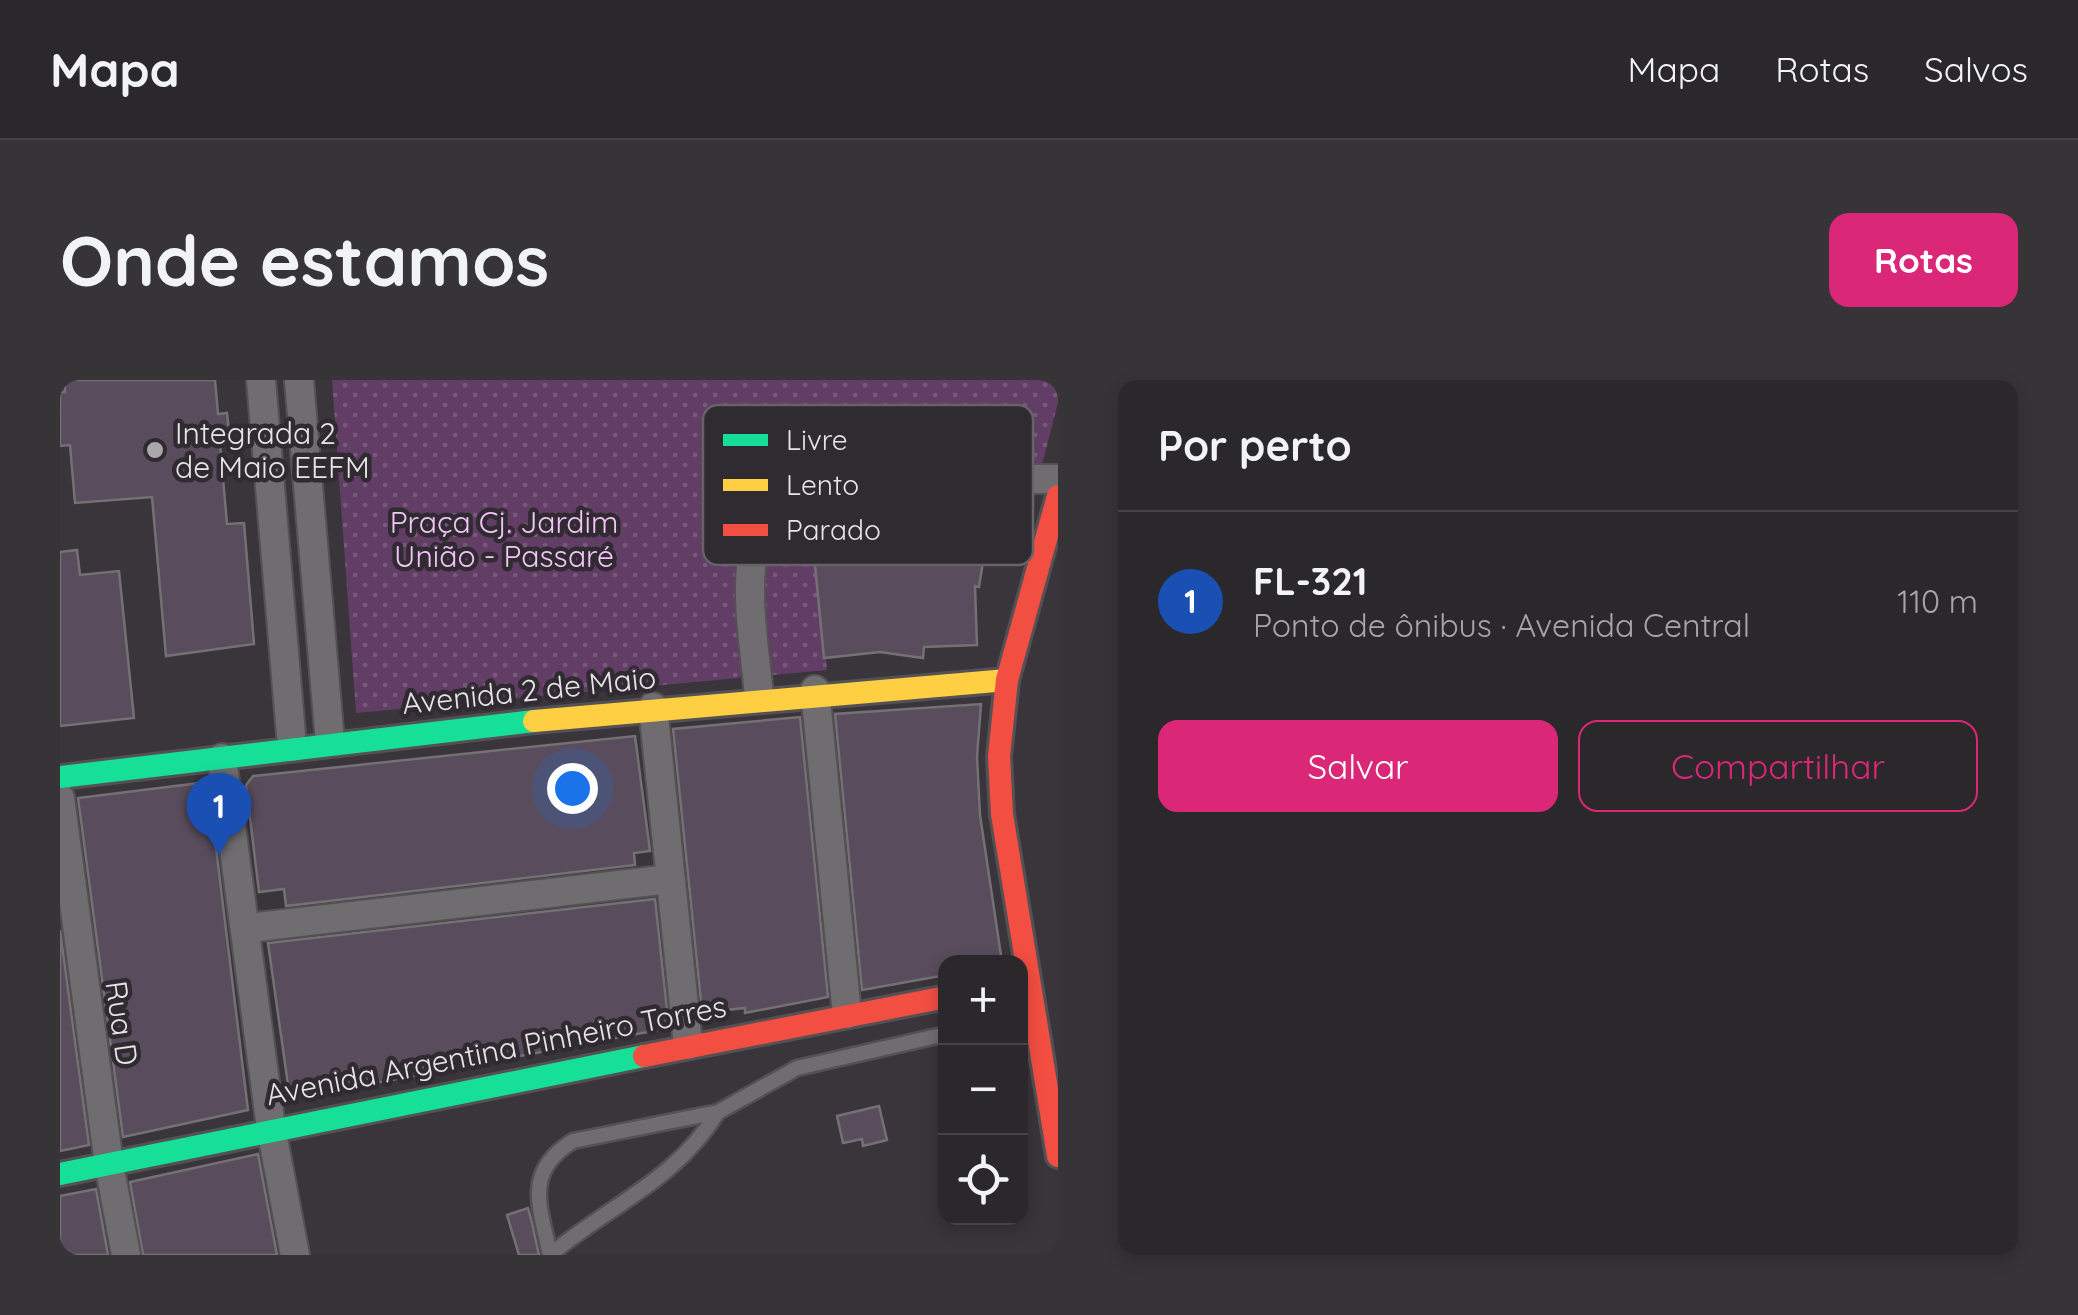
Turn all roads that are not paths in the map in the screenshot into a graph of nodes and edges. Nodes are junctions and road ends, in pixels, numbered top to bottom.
1 (260, 380) edge
2 (299, 380) edge
3 (304, 439) junction
4 (266, 441) junction
5 (1058, 496) edge
6 (1054, 523) edge
7 (312, 537) junction
8 (274, 539) junction
9 (752, 565) edge
10 (323, 663) junction
11 (285, 664) junction
12 (1007, 680) junction
13 (816, 690) junction
14 (760, 696) junction
15 (653, 707) junction
16 (330, 742) junction
17 (292, 746) junction
18 (222, 758) junction
19 (60, 777) edge
20 (60, 798) edge
21 (670, 879) junction
22 (248, 928) junction
23 (1021, 955) edge
24 (938, 997) edge
25 (847, 1014) junction
26 (1028, 1020) edge
27 (938, 1036) edge
28 (688, 1045) junction
29 (718, 1112) junction
30 (272, 1128) junction
31 (1058, 1156) edge
32 (109, 1164) junction
33 (60, 1174) edge
34 (126, 1255) edge
35 (296, 1255) edge

1 - 4 street
2 - 3 street
3 - 4 street
3 - 7 street
4 - 8 street
5 - 6 street
6 - 12 street
7 - 8 street
7 - 10 street
8 - 11 street
9 - 14 street
10 - 11 street
10 - 16 street
11 - 17 street
12 - 13 street, Avenida 2 de Maio
12 - 23 street
13 - 14 street, Avenida 2 de Maio
13 - 25 street
14 - 15 street, Avenida 2 de Maio
15 - 16 street, Avenida 2 de Maio
15 - 21 street
16 - 17 street, Avenida 2 de Maio
17 - 18 street, Avenida 2 de Maio
18 - 19 street, Avenida 2 de Maio
18 - 22 street
20 - 32 street, Rua D
21 - 22 street
21 - 28 street
22 - 30 street
24 - 25 street, Avenida Argentina Pinheiro Torres
25 - 28 street, Avenida Argentina Pinheiro Torres
26 - 31 street
27 - 29 lane
28 - 30 street, Avenida Argentina Pinheiro Torres
29 - 29 lane
30 - 32 street, Avenida Argentina Pinheiro Torres
30 - 35 street
32 - 33 street, Avenida Argentina Pinheiro Torres
32 - 34 street, Rua D

